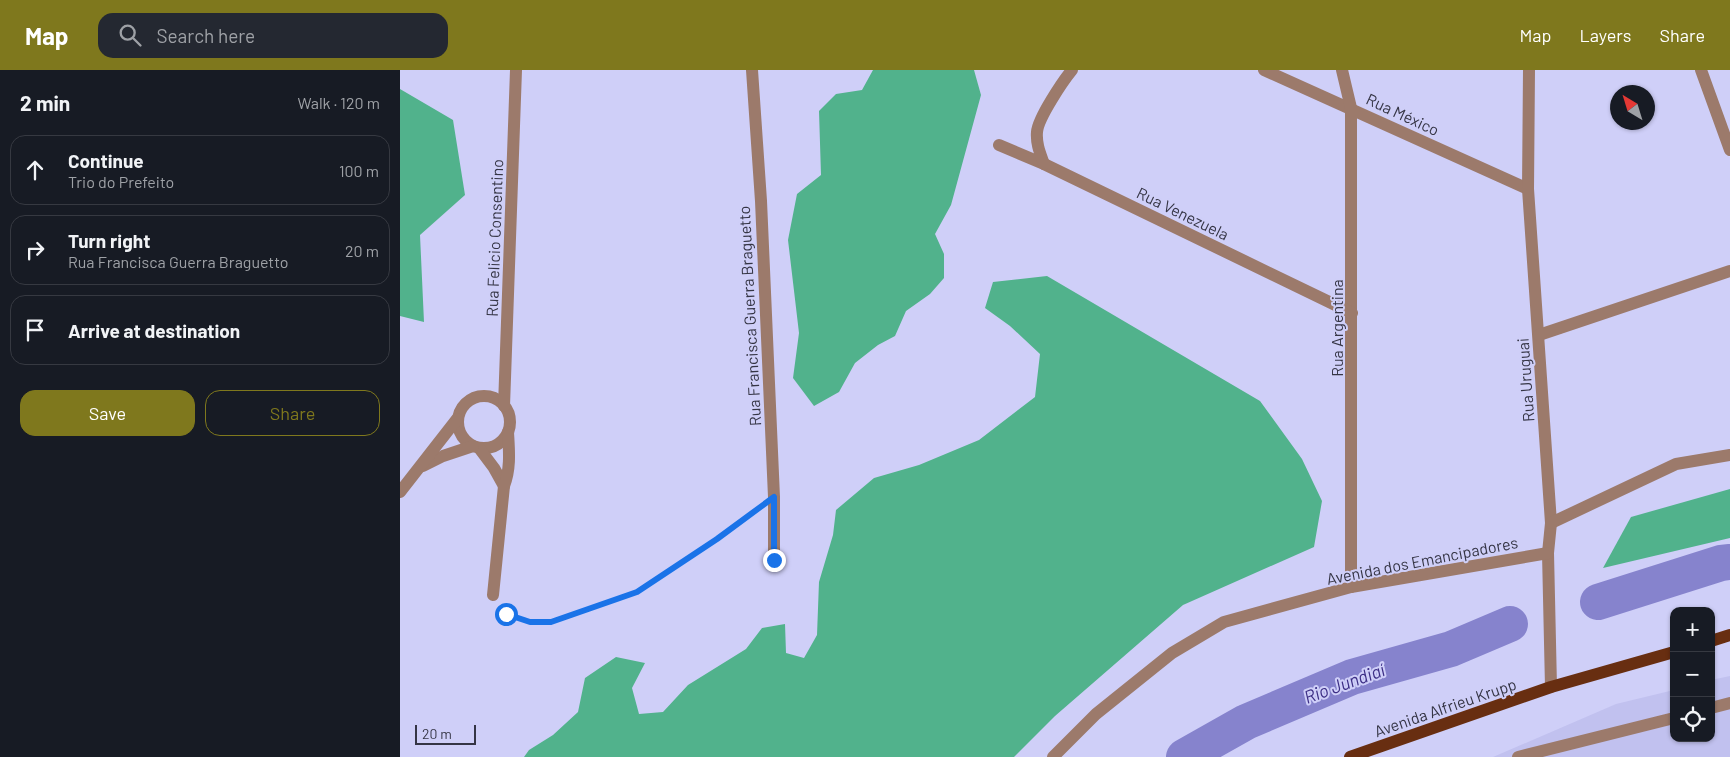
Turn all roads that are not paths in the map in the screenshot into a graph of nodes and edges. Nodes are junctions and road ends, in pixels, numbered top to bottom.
1 (516, 70) edge
2 (752, 70) edge
3 (1072, 70) edge
4 (1264, 70) edge
5 (1342, 70) edge
6 (1529, 70) edge
7 (1701, 70) edge
8 (1351, 108) junction
9 (999, 145) dead end
10 (1730, 150) edge
11 (1044, 164) junction
12 (1528, 189) junction
13 (1730, 271) edge
14 (1352, 313) junction
15 (1538, 335) junction
16 (504, 406) junction
17 (457, 419) junction
18 (508, 432) junction
19 (476, 447) junction
20 (1730, 455) edge
21 (419, 468) junction
22 (504, 486) junction
23 (400, 492) edge
24 (1550, 523) junction
25 (1548, 553) junction
26 (774, 560) dead end
27 (1351, 587) junction
28 (493, 594) road end
29 (1730, 635) edge
30 (1715, 640) edge
31 (1670, 653) edge
32 (1551, 687) junction
33 (1730, 703) edge
34 (1715, 707) edge
35 (1670, 719) edge
36 (1053, 757) edge
37 (1350, 757) edge
38 (1518, 757) edge

1 - 16 street, Rua Felicio Consentino
2 - 26 street, Rua Francisca Guerra Braguetto
3 - 11 street
4 - 8 street, Rua México
5 - 8 street, Rua Argentina
6 - 12 street, Rua Uruguai
7 - 10 street
8 - 12 street, Rua México
8 - 14 street, Rua Argentina
9 - 11 street, Rua Venezuela
11 - 14 street, Rua Venezuela
12 - 15 street, Rua Uruguai
13 - 15 street
14 - 27 street, Rua Argentina
15 - 24 street, Rua Uruguai
16 - 17 street
16 - 18 street
17 - 19 street
17 - 21 street
18 - 19 street
18 - 22 street
19 - 21 street
19 - 22 street
20 - 24 street
21 - 23 street
22 - 28 street
24 - 25 street, Rua Uruguai
25 - 27 street, Avenida dos Emancipadores
25 - 32 street, Rua Uruguai
27 - 36 street, Avenida dos Emancipadores
29 - 30 main road
31 - 32 main road, Avenida Alfrieu Krupp
32 - 37 main road, Avenida Alfrieu Krupp
33 - 34 street
35 - 38 street

